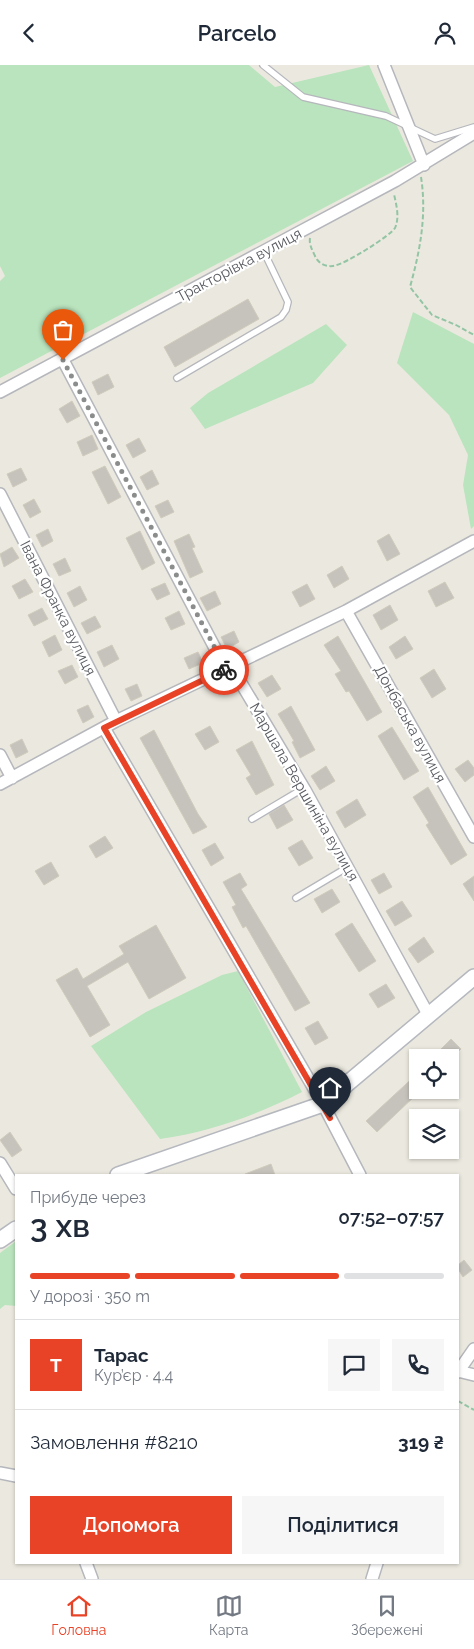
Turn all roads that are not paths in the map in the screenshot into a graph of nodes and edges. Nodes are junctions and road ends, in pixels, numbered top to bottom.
1 (263, 65) edge
2 (384, 65) edge
3 (410, 127) junction
4 (474, 127) edge
5 (474, 133) edge
6 (422, 166) junction
7 (264, 252) junction
8 (63, 360) junction
9 (176, 378) dead end
10 (0, 392) edge
11 (0, 494) edge
12 (474, 541) edge
13 (346, 611) junction
14 (226, 669) junction
15 (116, 721) junction
16 (104, 728) junction
17 (0, 755) edge
18 (12, 778) junction
19 (0, 784) edge
20 (304, 788) junction
21 (252, 819) dead end
22 (474, 837) edge
23 (348, 867) junction
24 (296, 898) dead end
25 (474, 977) edge
26 (429, 1017) junction
27 (323, 1104) junction
28 (0, 1163) edge
29 (121, 1174) edge
30 (359, 1174) edge
31 (15, 1187) edge
32 (15, 1230) edge
33 (0, 1240) edge
34 (474, 1349) edge
35 (459, 1370) edge
36 (459, 1371) edge
37 (474, 1375) edge
38 (0, 1473) edge
39 (15, 1477) edge
40 (86, 1564) edge
41 (377, 1564) edge
42 (92, 1579) edge
43 (372, 1579) edge

1 - 3 lane
2 - 3 street
3 - 4 lane
3 - 6 street
5 - 6 street, Тракторівка вулиця
6 - 7 street, Тракторівка вулиця
7 - 8 street, Тракторівка вулиця
7 - 9 lane
8 - 10 street, Тракторівка вулиця
8 - 14 street, Маршала Вершиніна вулиця
11 - 15 street, Івана Франка вулиця
12 - 13 street
13 - 14 street
13 - 22 street, Донбаська вулиця
14 - 15 street
14 - 20 street, Маршала Вершиніна вулиця
15 - 16 street
16 - 18 street
16 - 27 street
17 - 18 street
18 - 19 street
20 - 21 lane
20 - 23 street, Маршала Вершиніна вулиця
23 - 24 lane
23 - 26 street, Маршала Вершиніна вулиця
25 - 26 main road
26 - 27 main road
27 - 29 main road
27 - 30 street
28 - 31 street
32 - 33 main road
34 - 35 street
36 - 37 street
38 - 39 street
40 - 42 street
41 - 43 street

